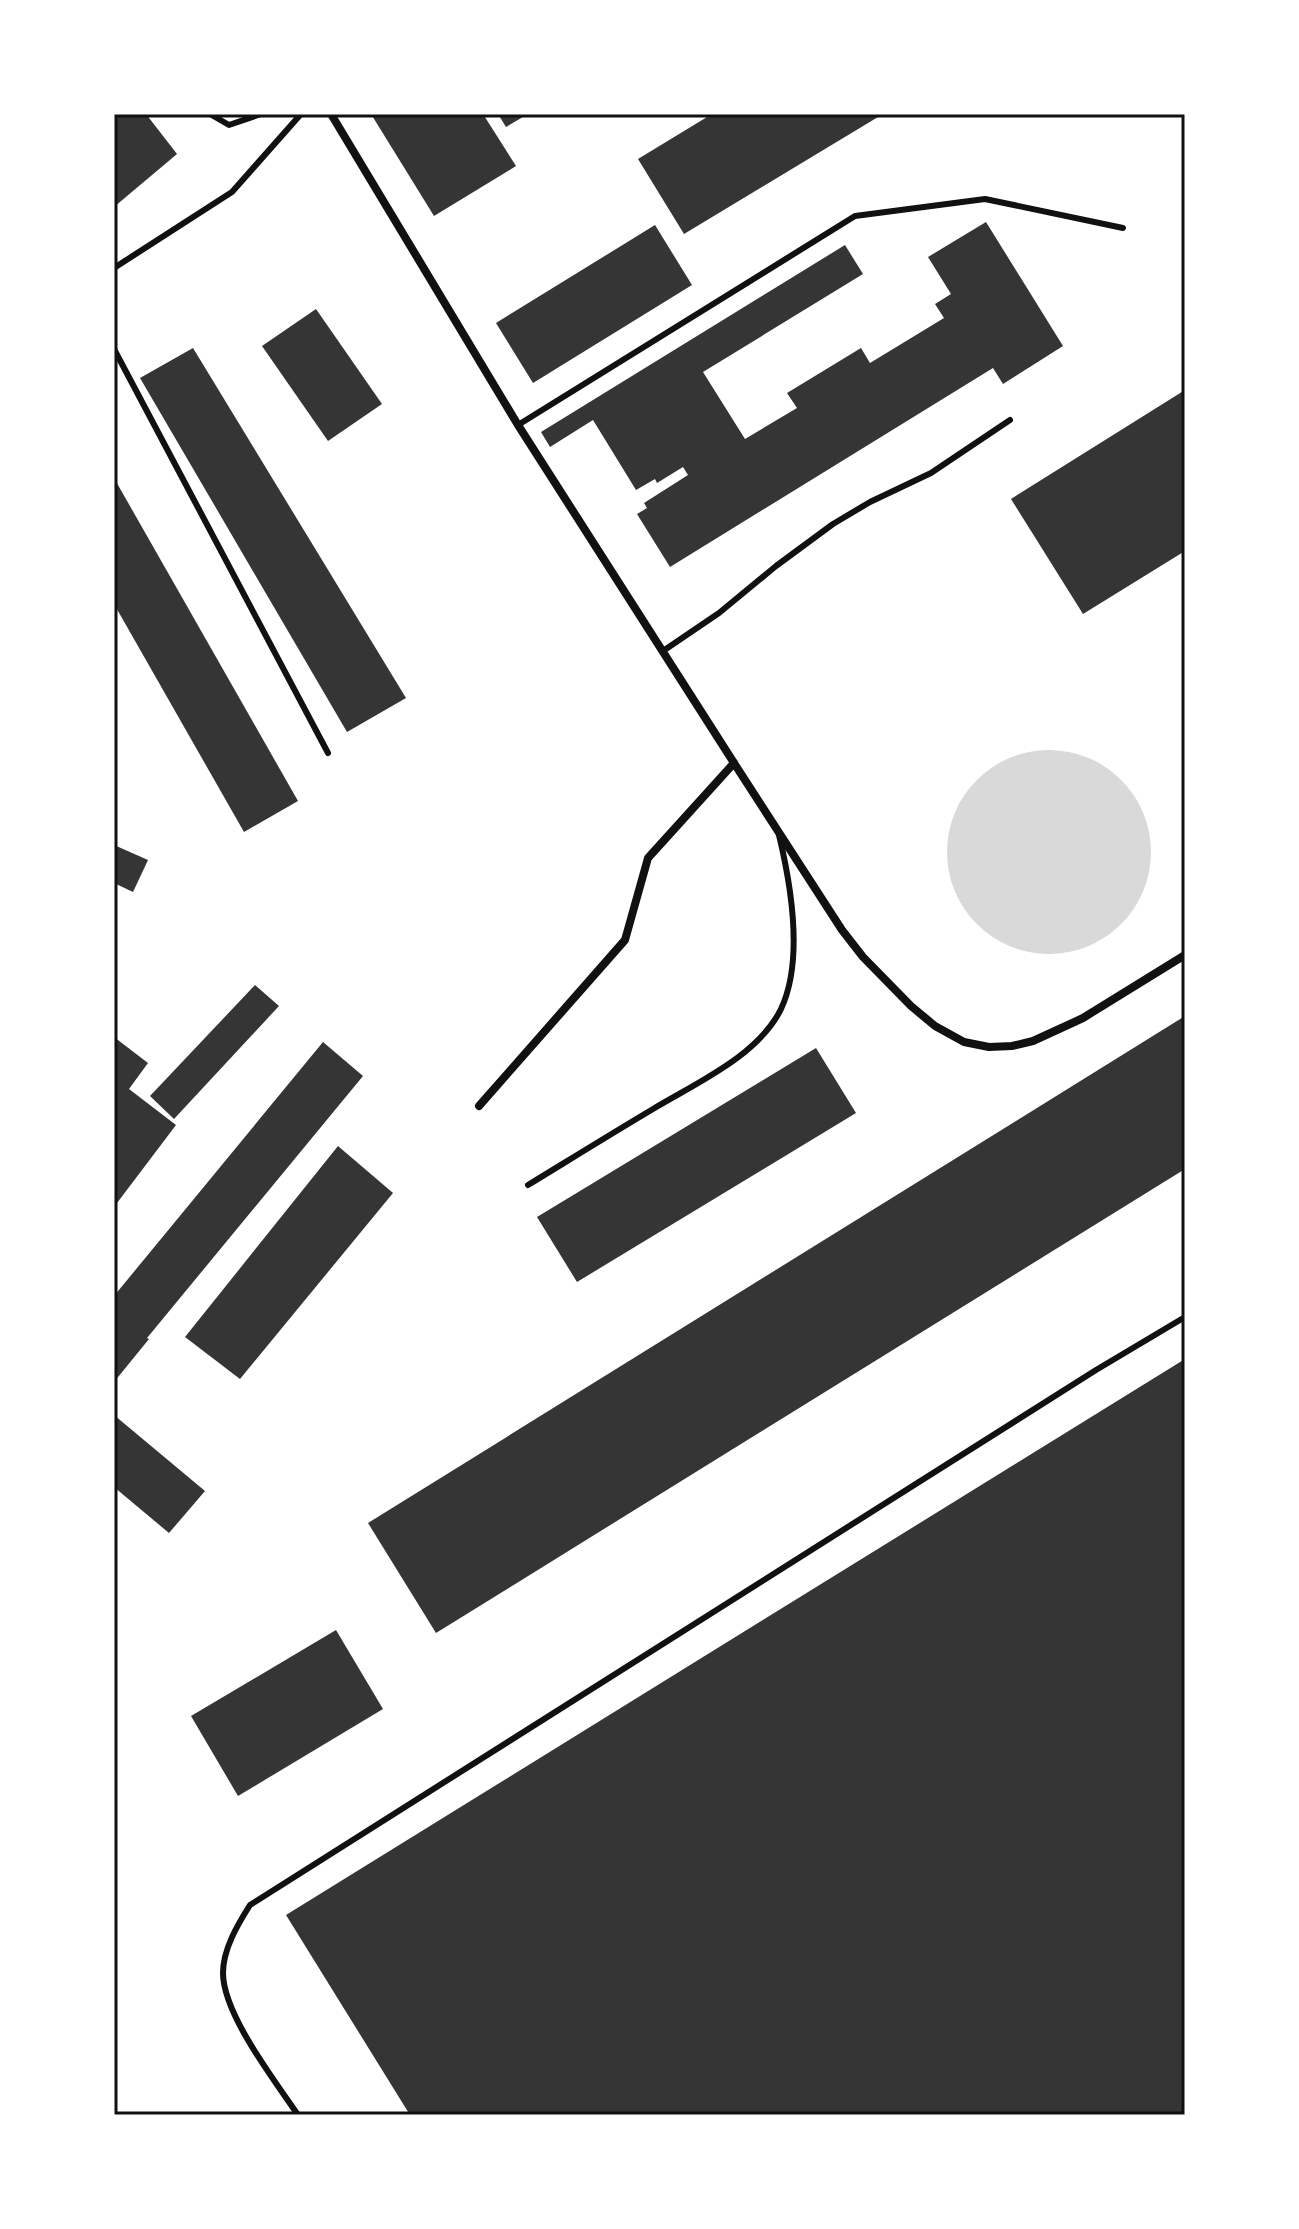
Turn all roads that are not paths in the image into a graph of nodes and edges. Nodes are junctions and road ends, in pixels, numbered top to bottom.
1 (210, 114) edge
2 (261, 114) edge
3 (301, 114) edge
4 (331, 114) edge
5 (1123, 228) dead end
6 (114, 268) edge
7 (114, 349) edge
8 (1010, 420) dead end
9 (518, 425) junction
10 (663, 651) junction
11 (328, 753) dead end
12 (734, 763) junction
13 (777, 829) junction
14 (1185, 955) edge
15 (479, 1106) dead end
16 (528, 1185) dead end
17 (1185, 1317) edge
18 (298, 2115) edge

1 - 2 lane
3 - 6 lane
4 - 9 street
5 - 9 lane
7 - 11 lane
8 - 10 lane
9 - 10 street
10 - 12 street
12 - 13 street
12 - 15 street
13 - 14 street
13 - 16 lane
17 - 18 lane

